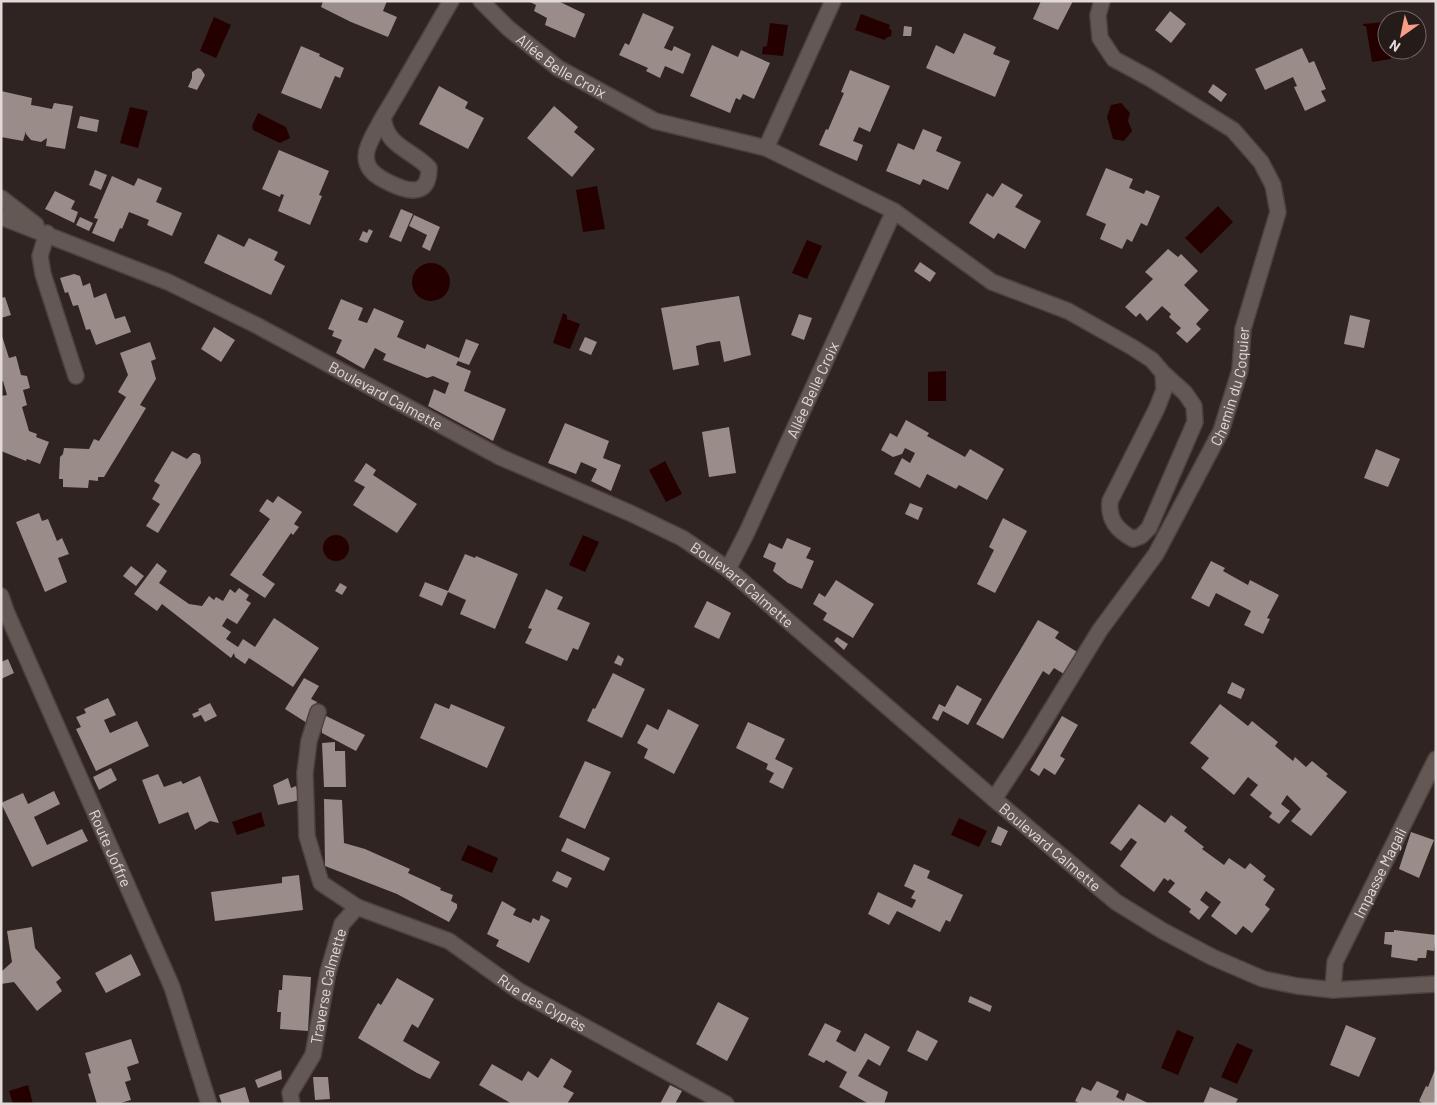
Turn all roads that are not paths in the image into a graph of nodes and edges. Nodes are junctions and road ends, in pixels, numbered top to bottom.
1 (451, 1) edge
2 (481, 1) edge
3 (833, 1) edge
4 (1102, 1) edge
5 (383, 117) junction
6 (766, 148) junction
7 (1, 198) edge
8 (894, 211) junction
9 (1, 217) edge
10 (47, 233) junction
11 (1163, 373) junction
12 (76, 376) dead end
13 (728, 569) junction
14 (1, 596) edge
15 (318, 712) dead end
16 (1436, 759) edge
17 (994, 799) junction
18 (357, 907) junction
19 (1436, 984) edge
20 (1333, 990) junction
21 (209, 1104) edge
22 (292, 1104) edge
23 (726, 1104) edge

1 - 5 street
2 - 6 street, Allée Belle Croix
3 - 6 street
4 - 17 street, Chemin du Coquier
5 - 5 street
6 - 8 street, Allée Belle Croix
7 - 10 street
8 - 11 street, Allée Belle Croix
8 - 13 street, Allée Belle Croix
9 - 10 street, Boulevard Calmette
10 - 12 street
10 - 13 street, Boulevard Calmette
11 - 11 street, Allée Belle Croix
13 - 17 street, Boulevard Calmette
14 - 21 street, Route Joffre
15 - 18 street
16 - 20 street, Impasse Magali
17 - 20 street, Boulevard Calmette
18 - 22 street, Traverse Calmette
18 - 23 street, Rue des Cyprès
19 - 20 street, Boulevard Calmette

